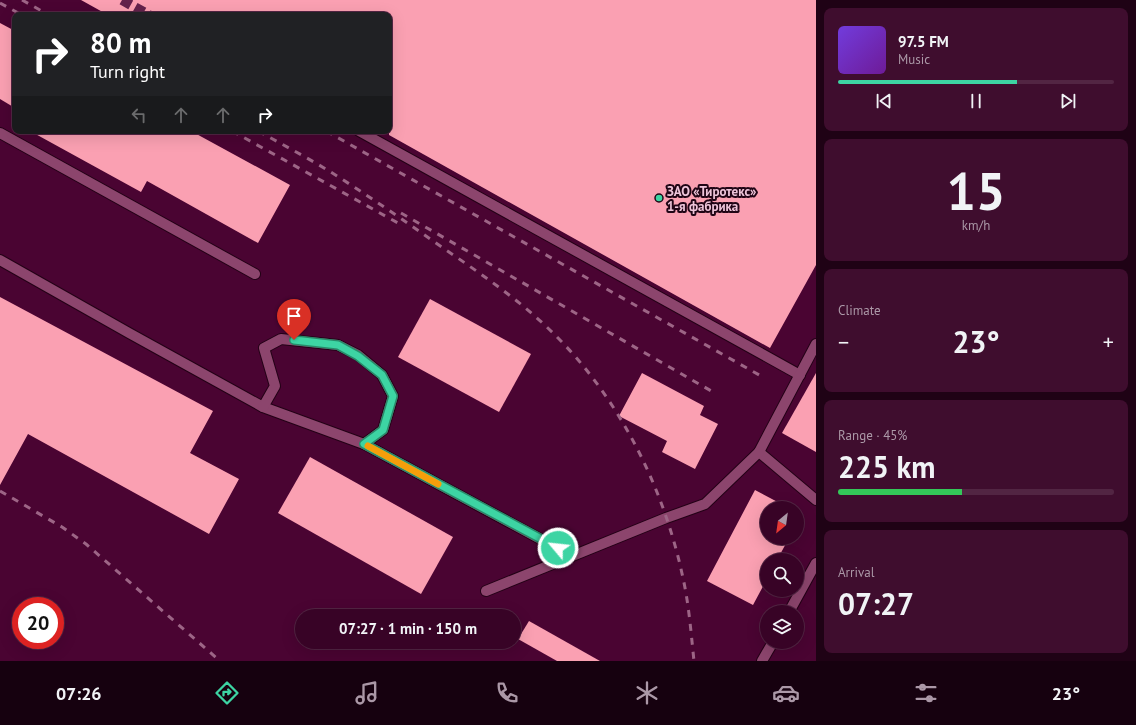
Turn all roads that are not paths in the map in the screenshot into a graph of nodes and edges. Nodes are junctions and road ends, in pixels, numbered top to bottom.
1 (0, 133) edge
2 (364, 134) edge
3 (0, 260) edge
4 (255, 274) dead end
5 (816, 344) edge
6 (800, 375) junction
7 (263, 407) junction
8 (364, 444) junction
9 (759, 452) junction
10 (816, 500) edge
11 (572, 556) junction
12 (816, 563) edge
13 (486, 591) dead end
14 (793, 605) edge
15 (769, 649) edge
16 (762, 661) edge

1 - 4 lane
2 - 6 lane
3 - 7 lane
5 - 6 lane
6 - 9 lane
7 - 8 lane
7 - 8 lane
8 - 11 lane
9 - 10 lane
9 - 11 lane
11 - 13 lane
12 - 14 lane
15 - 16 lane

